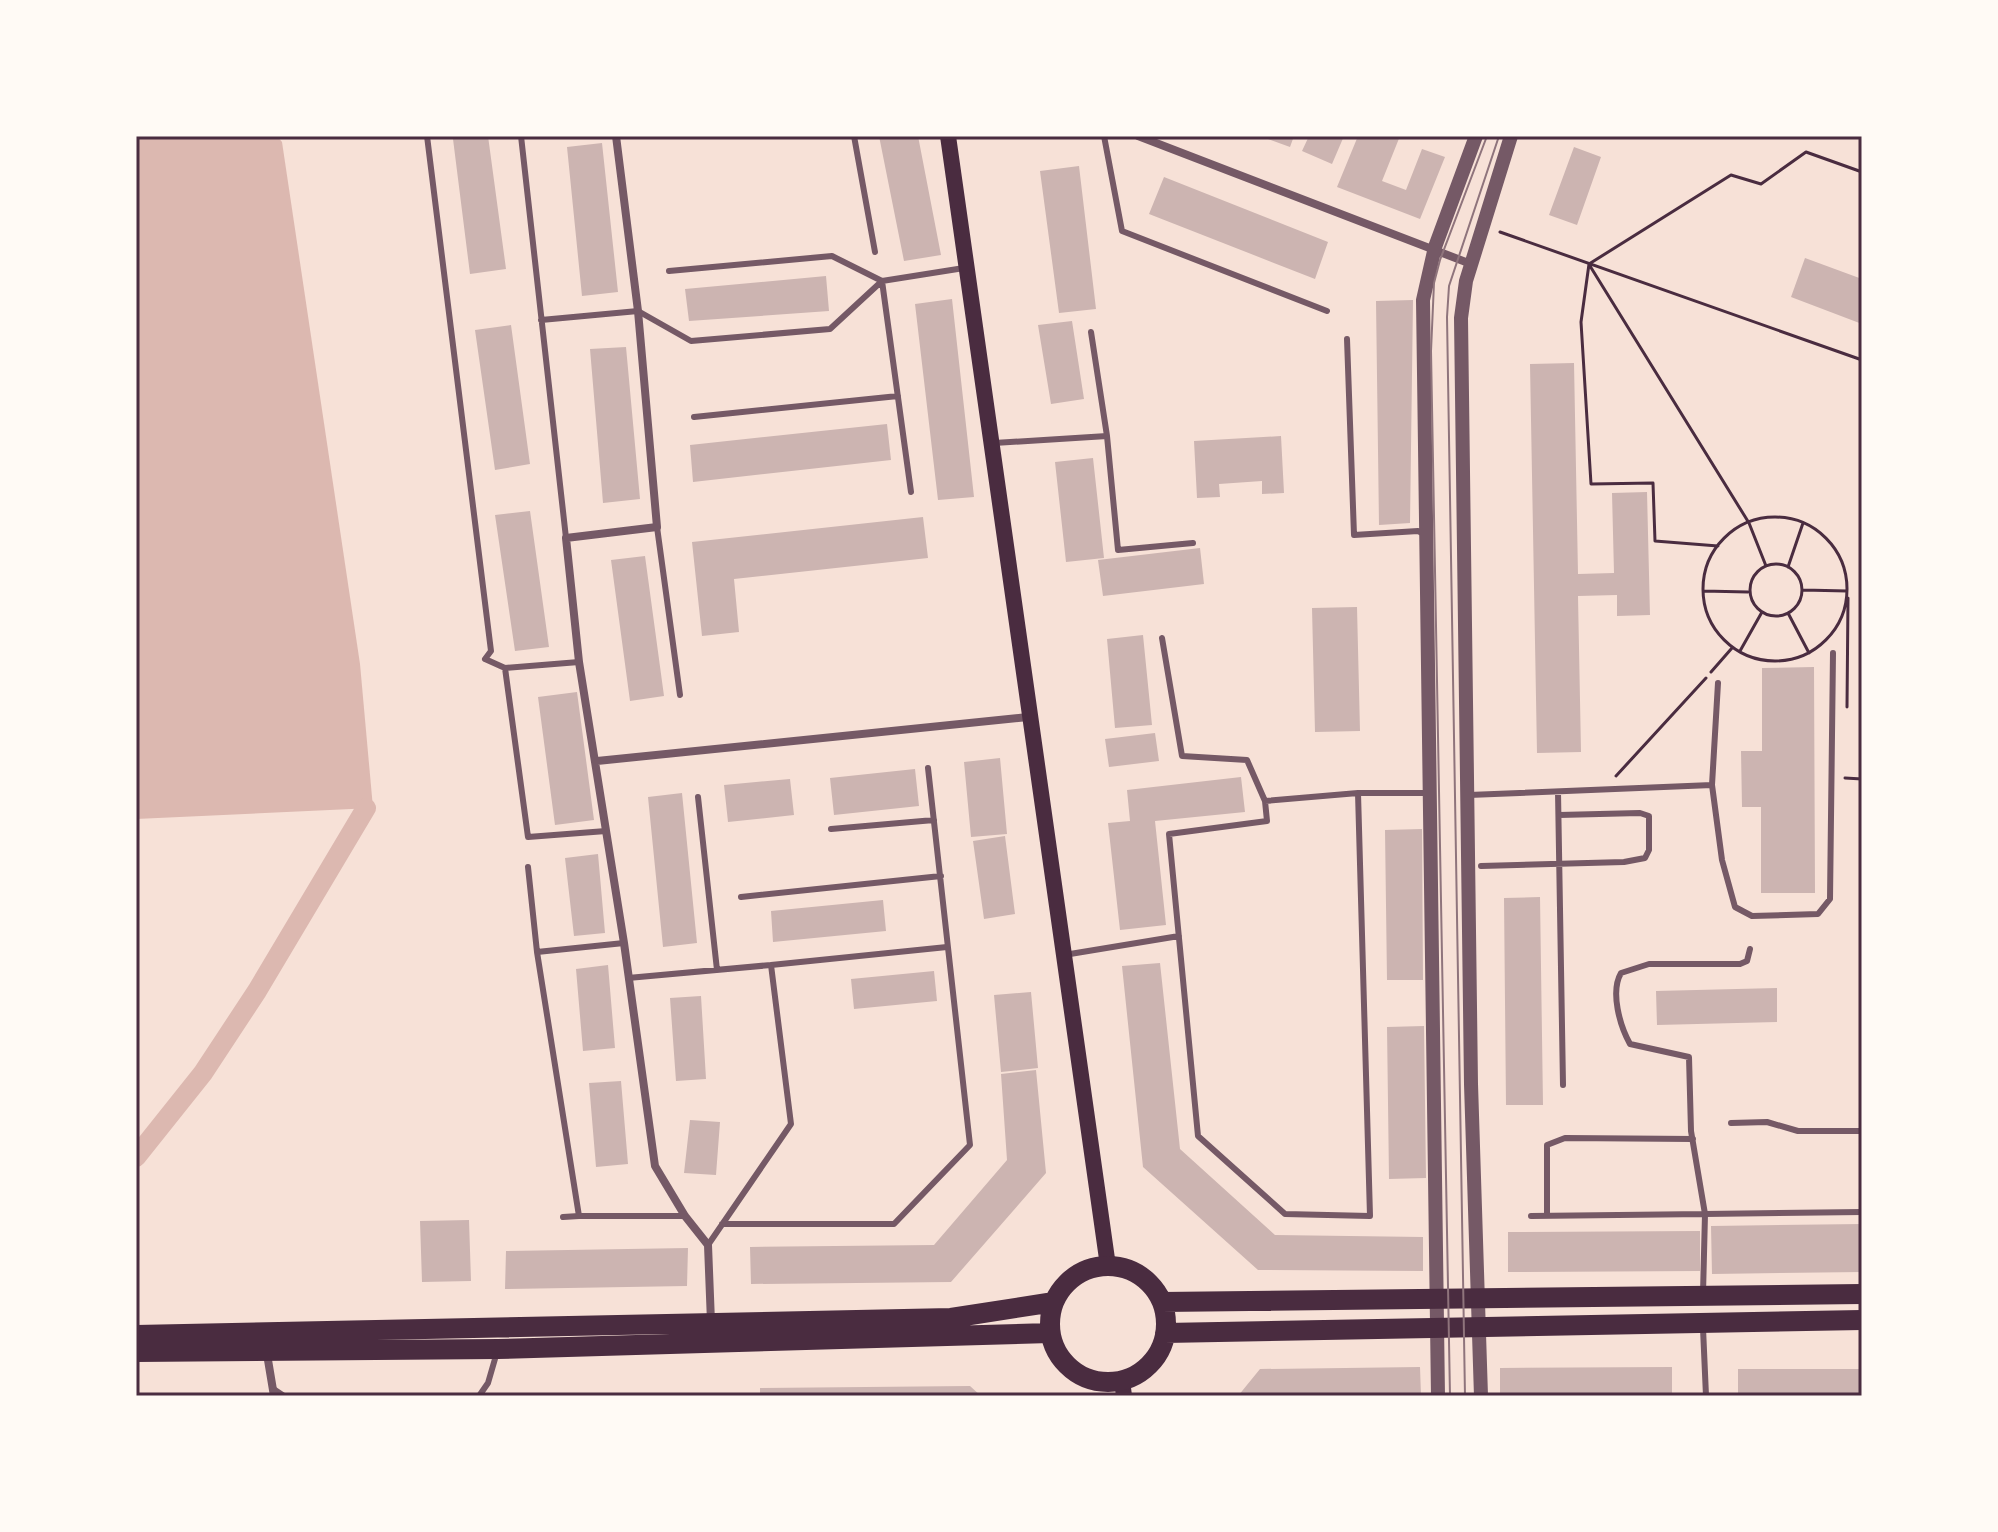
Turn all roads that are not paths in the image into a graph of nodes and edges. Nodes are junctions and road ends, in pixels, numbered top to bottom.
1 (427, 136) edge
2 (521, 136) edge
3 (616, 136) edge
4 (854, 136) edge
5 (948, 136) edge
6 (1104, 136) edge
7 (1138, 136) edge
8 (1476, 136) edge
9 (1511, 136) edge
10 (1435, 247) junction
11 (875, 252) dead end
12 (1471, 264) junction
13 (967, 267) junction
14 (669, 271) dead end
15 (882, 281) junction
16 (638, 311) junction
17 (1327, 311) dead end
18 (541, 320) junction
19 (1091, 332) dead end
20 (1347, 339) dead end
21 (898, 396) junction
22 (694, 417) dead end
23 (1107, 436) junction
24 (991, 444) junction
25 (911, 492) dead end
26 (657, 527) junction
27 (1424, 534) junction
28 (566, 538) junction
29 (1193, 543) dead end
30 (1162, 638) dead end
31 (1833, 653) dead end
32 (579, 662) junction
33 (505, 668) junction
34 (1718, 683) dead end
35 (680, 695) dead end
36 (1028, 717) junction
37 (597, 761) junction
38 (928, 768) dead end
39 (1712, 785) junction
40 (1558, 792) junction
41 (1358, 793) junction
42 (1428, 793) junction
43 (1469, 795) junction
44 (698, 797) dead end
45 (1265, 801) junction
46 (1559, 815) junction
47 (934, 820) junction
48 (831, 829) dead end
49 (606, 831) junction
50 (1560, 864) junction
51 (1481, 866) dead end
52 (528, 867) dead end
53 (941, 876) junction
54 (741, 897) dead end
55 (1179, 936) junction
56 (624, 943) junction
57 (947, 947) junction
58 (1750, 949) dead end
59 (537, 952) junction
60 (1062, 956) junction
61 (771, 965) junction
62 (717, 970) junction
63 (628, 978) junction
64 (1563, 1085) dead end
65 (1731, 1123) dead end
66 (1862, 1131) edge
67 (1693, 1139) junction
68 (1862, 1212) edge
69 (1705, 1214) junction
70 (579, 1216) junction
71 (685, 1216) junction
72 (1531, 1216) dead end
73 (1547, 1216) junction
74 (563, 1217) dead end
75 (722, 1224) junction
76 (708, 1245) junction
77 (1108, 1266) junction
78 (1862, 1294) edge
79 (1703, 1297) junction
80 (1436, 1300) junction
81 (1480, 1300) junction
82 (1054, 1302) junction
83 (1162, 1302) junction
84 (1862, 1320) edge
85 (711, 1323) junction
86 (1703, 1324) junction
87 (1438, 1326) junction
88 (1480, 1326) junction
89 (1050, 1333) junction
90 (1165, 1333) junction
91 (136, 1335) edge
92 (498, 1349) junction
93 (136, 1352) edge
94 (266, 1352) junction
95 (1123, 1388) edge
96 (274, 1393) edge
97 (284, 1396) edge
98 (479, 1396) edge
99 (1438, 1396) edge
100 (1481, 1396) edge
101 (1706, 1396) edge

1 - 33 lane
2 - 18 lane
3 - 16 street
4 - 11 lane
5 - 13 main road
6 - 17 lane
7 - 10 street
8 - 10 street
9 - 12 street
10 - 12 street
10 - 27 street
12 - 43 street
13 - 15 lane
13 - 24 main road
14 - 15 lane
15 - 16 lane
15 - 21 lane
16 - 18 lane
16 - 26 street
18 - 28 lane
19 - 23 lane
20 - 27 lane
21 - 22 lane
21 - 25 lane
23 - 24 lane
23 - 29 lane
24 - 36 main road
26 - 28 street
26 - 35 lane
27 - 42 street
28 - 32 street
30 - 45 lane
31 - 39 lane
32 - 33 lane
32 - 37 street
33 - 49 lane
34 - 39 lane
36 - 37 street
36 - 60 main road
37 - 49 street
38 - 47 lane
39 - 40 lane
40 - 43 lane
40 - 46 lane
41 - 42 lane
41 - 45 lane
41 - 55 lane
42 - 80 street
43 - 81 street
44 - 62 lane
45 - 55 lane
46 - 50 lane
46 - 50 lane
47 - 48 lane
47 - 53 lane
49 - 56 street
50 - 51 lane
50 - 64 lane
52 - 59 lane
53 - 54 lane
53 - 57 lane
55 - 60 lane
56 - 59 lane
56 - 63 street
57 - 61 lane
57 - 75 lane
58 - 67 lane
59 - 70 lane
60 - 77 main road
61 - 62 lane
61 - 75 lane
62 - 63 lane
63 - 71 street
65 - 66 lane
67 - 69 lane
67 - 73 lane
68 - 69 lane
69 - 73 lane
69 - 79 lane
70 - 71 lane
70 - 74 lane
71 - 76 street
72 - 73 lane
75 - 76 lane
76 - 85 street
77 - 82 main road
77 - 83 main road
78 - 79 main road
79 - 81 main road
80 - 81 main road
80 - 83 main road
80 - 87 street
81 - 88 street
82 - 85 main road
82 - 89 main road
83 - 90 main road
84 - 86 main road
85 - 91 main road
86 - 88 main road
86 - 101 lane
87 - 88 main road
87 - 90 main road
87 - 99 street
88 - 100 street
89 - 92 main road
89 - 95 main road
90 - 95 main road
92 - 94 main road
92 - 98 lane
93 - 94 main road
94 - 96 street
96 - 97 lane

